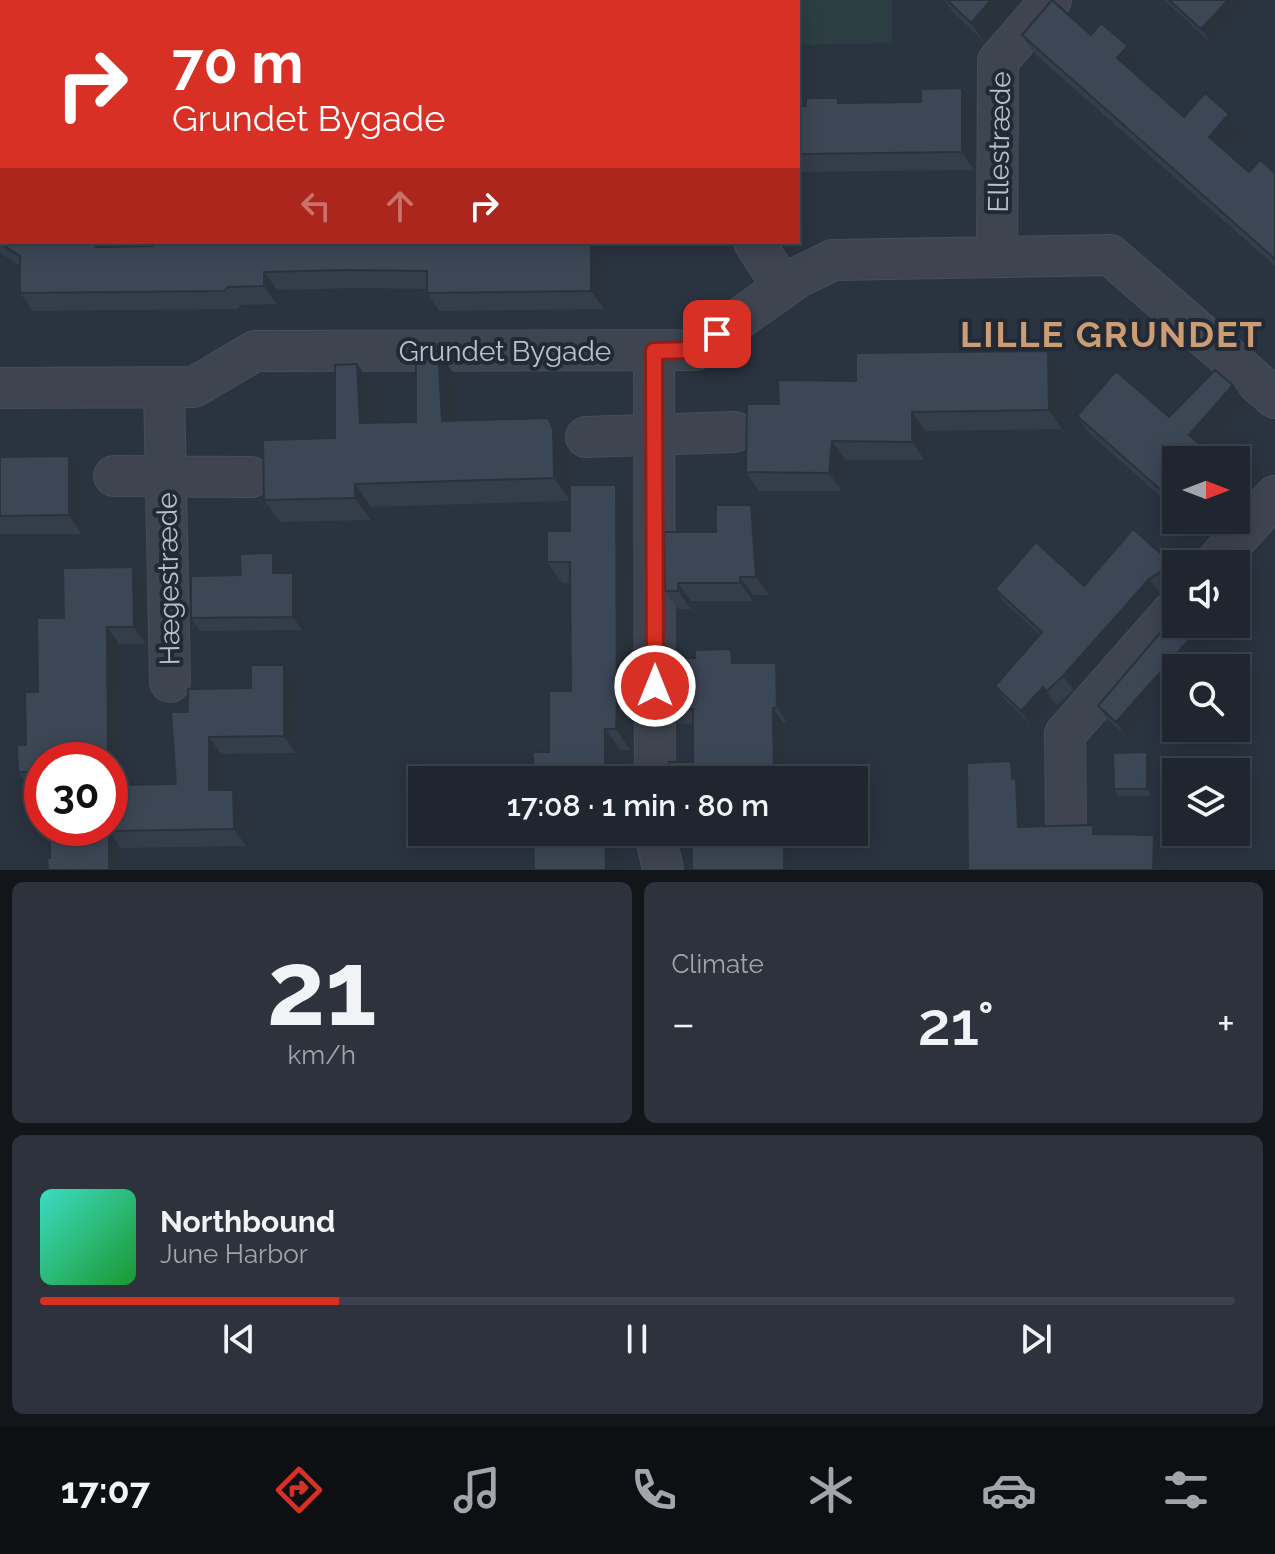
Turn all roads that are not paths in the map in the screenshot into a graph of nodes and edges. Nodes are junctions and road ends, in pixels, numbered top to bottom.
1 (1051, 0) edge
2 (755, 244) edge
3 (997, 255) junction
4 (783, 287) junction
5 (654, 351) junction
6 (0, 388) edge
7 (164, 388) junction
8 (1275, 398) edge
9 (734, 432) dead end
10 (654, 435) junction
11 (586, 437) dead end
12 (114, 476) dead end
13 (166, 476) junction
14 (251, 477) dead end
15 (1274, 500) edge
16 (1227, 550) edge
17 (1162, 624) edge
18 (170, 682) dead end
19 (655, 766) edge
20 (1066, 821) dead end
21 (658, 846) edge
22 (663, 870) edge

1 - 3 street, Ellestræde
2 - 4 street
3 - 4 street, Grundet Bygade
3 - 8 street, Grundet Bygade
4 - 5 street, Grundet Bygade
5 - 7 street, Grundet Bygade
5 - 10 street
6 - 7 street, Grundet Bygade
7 - 13 street, Hægestræde
9 - 10 street
10 - 11 street
10 - 19 street
12 - 13 street, Hægestræde
13 - 14 street, Hægestræde
13 - 18 street, Hægestræde
15 - 16 street
17 - 20 street
21 - 22 street

